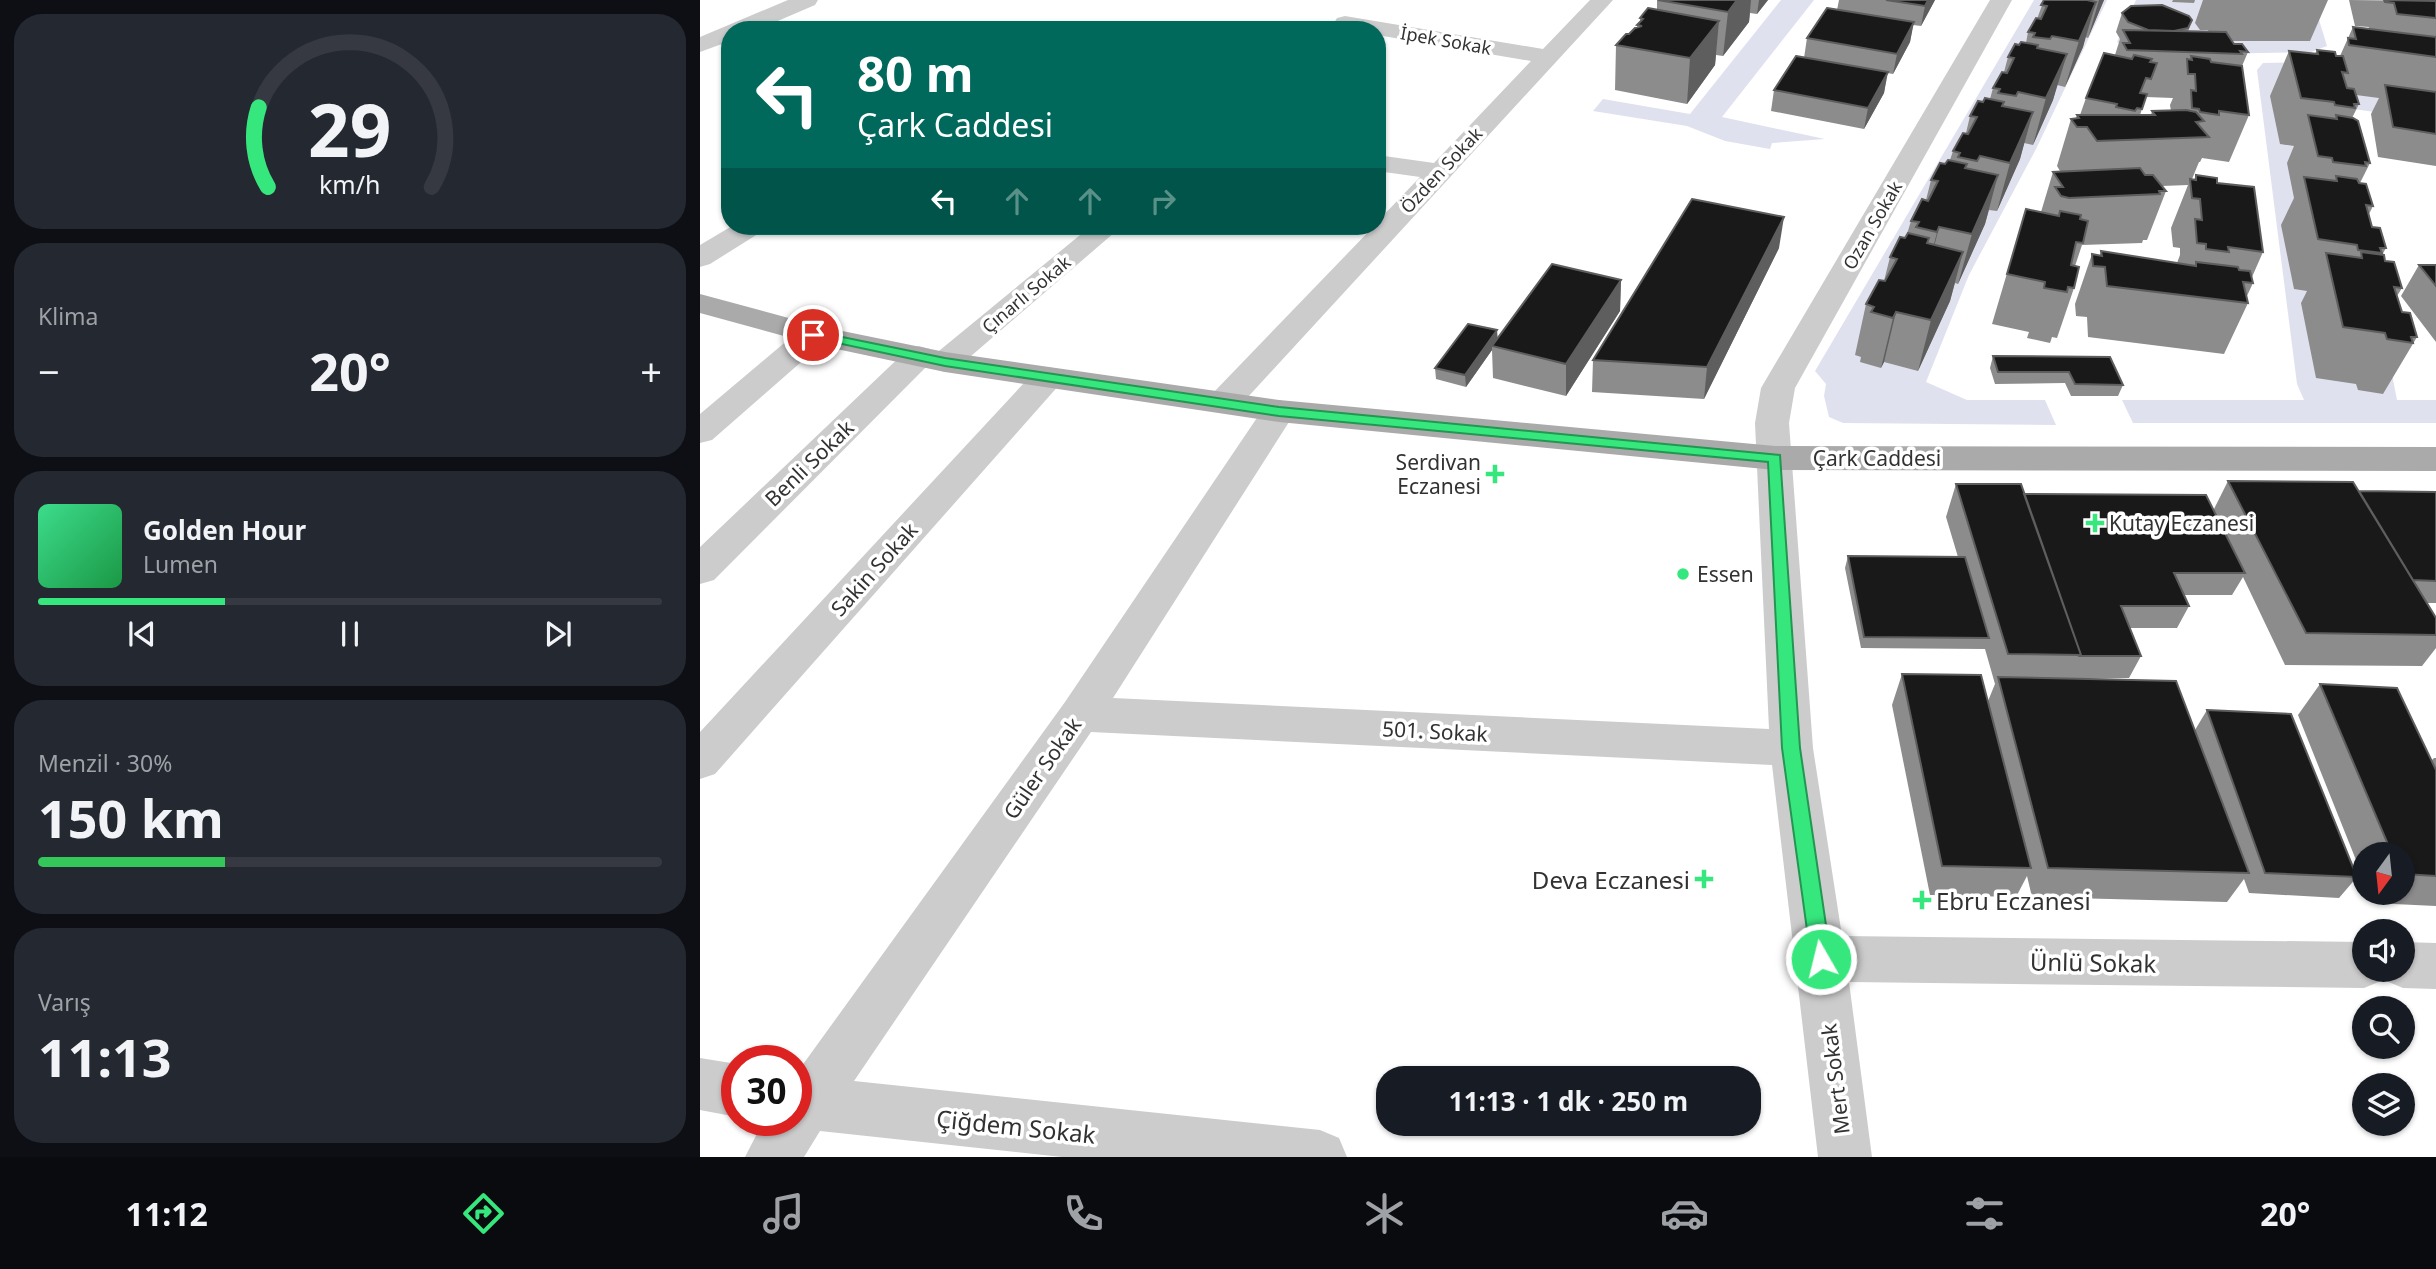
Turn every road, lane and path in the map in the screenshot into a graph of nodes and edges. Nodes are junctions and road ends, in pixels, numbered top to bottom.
1 (807, 0) edge
2 (1602, 0) edge
3 (2001, 0) edge
4 (1364, 8) dead end
5 (758, 21) edge
6 (1348, 21) edge
7 (1386, 34) edge
8 (721, 37) edge
9 (700, 45) edge
10 (1547, 57) junction
11 (1386, 164) edge
12 (1439, 172) junction
13 (1386, 229) edge
14 (737, 235) edge
15 (1096, 235) edge
16 (1380, 235) edge
17 (700, 258) edge
18 (704, 309) edge
19 (813, 335) junction
20 (932, 359) junction
21 (1048, 377) junction
22 (1224, 402) junction
23 (1279, 411) junction
24 (700, 432) edge
25 (1775, 458) junction
26 (2436, 459) edge
27 (700, 570) edge
28 (1080, 714) junction
29 (1791, 748) junction
30 (700, 761) edge
31 (1821, 959) junction
32 (2352, 965) edge
33 (2415, 965) edge
34 (2436, 966) edge
35 (700, 1084) edge
36 (721, 1088) edge
37 (812, 1093) edge
38 (812, 1112) edge
39 (784, 1136) edge
40 (1241, 1154) edge
41 (772, 1157) edge
42 (1320, 1157) edge
43 (1844, 1157) edge

1 - 5 street
2 - 10 street, Özden Sokak
3 - 25 street, Ozan Sokak
4 - 6 street
7 - 10 street, İpek Sokak
8 - 9 street
10 - 12 street, Özden Sokak
11 - 12 street
12 - 13 street, Özden Sokak
14 - 17 street
15 - 20 street, Çınarlı Sokak
16 - 22 street, Özden Sokak
18 - 19 main road, Çark Caddesi
19 - 20 main road, Çark Caddesi
19 - 24 street
20 - 21 main road, Çark Caddesi
20 - 27 street, Benli Sokak
21 - 22 main road, Çark Caddesi
21 - 30 street, Sakin Sokak
22 - 23 main road, Çark Caddesi
23 - 25 main road, Çark Caddesi
23 - 28 street, Güler Sokak
25 - 26 main road, Çark Caddesi
25 - 29 street, Mert Sokak
28 - 29 street, 501. Sokak
28 - 37 street, Güler Sokak
29 - 31 street, Mert Sokak
31 - 32 street, Ünlü Sokak
31 - 43 street, Mert Sokak
33 - 34 street
35 - 36 street
38 - 40 street, Çiğdem Sokak
39 - 41 street, Güler Sokak
40 - 42 street, Çiğdem Sokak

